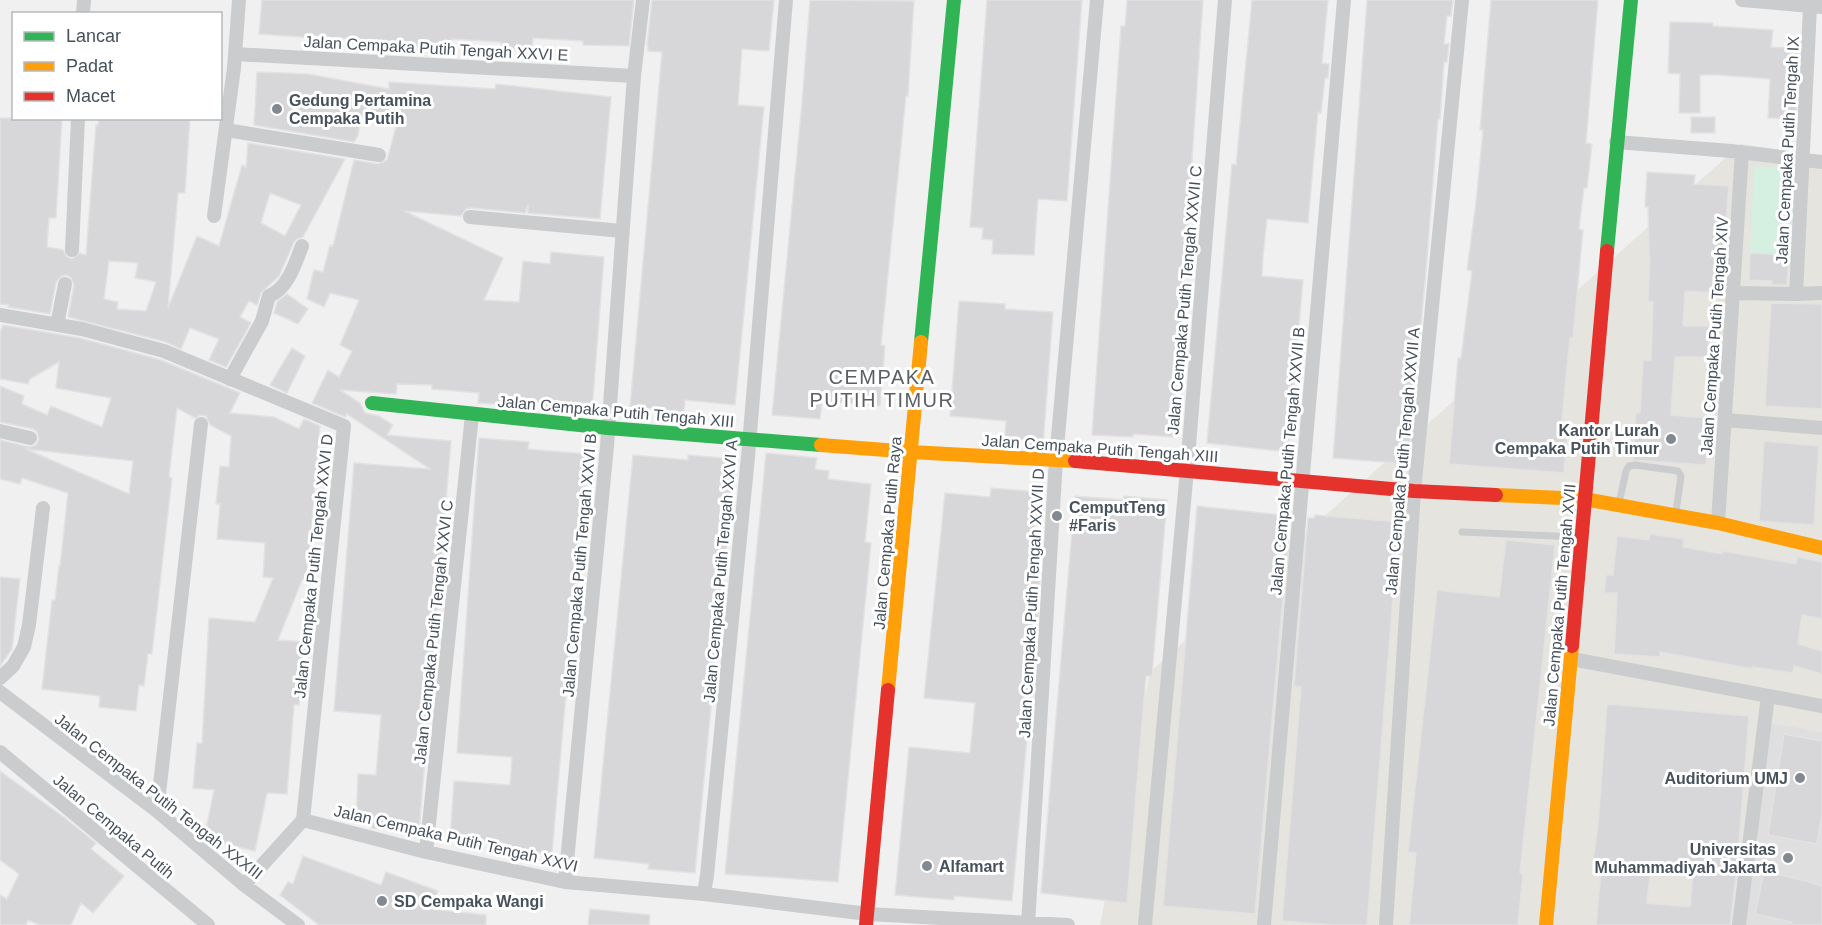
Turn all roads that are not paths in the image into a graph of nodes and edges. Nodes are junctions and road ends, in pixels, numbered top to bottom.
1 (238, 0) edge
2 (643, 0) edge
3 (786, 0) edge
4 (954, 0) edge
5 (1097, 0) edge
6 (1225, 0) edge
7 (1344, 0) edge
8 (1462, 0) edge
9 (1631, 0) edge
10 (1742, 0) edge
11 (1774, 2) edge
12 (1816, 7) edge
13 (235, 54) junction
14 (634, 76) junction
15 (78, 120) edge
16 (226, 130) junction
17 (1616, 142) junction
18 (1742, 152) junction
19 (379, 155) dead end
20 (1802, 159) junction
21 (1822, 162) edge
22 (214, 216) dead end
23 (470, 217) dead end
24 (622, 231) junction
25 (302, 246) dead end
26 (72, 250) dead end
27 (65, 284) dead end
28 (1733, 292) junction
29 (1822, 293) edge
30 (1796, 294) junction
31 (0, 315) edge
32 (57, 325) junction
33 (230, 379) junction
34 (372, 403) dead end
35 (472, 415) junction
36 (1725, 420) junction
37 (201, 424) dead end
38 (608, 428) junction
39 (1822, 428) edge
40 (0, 430) edge
41 (30, 438) dead end
42 (749, 439) junction
43 (911, 452) junction
44 (1056, 459) junction
45 (1187, 470) junction
46 (1302, 480) junction
47 (1414, 491) junction
48 (1584, 499) junction
49 (1619, 505) junction
50 (43, 508) dead end
51 (1676, 515) junction
52 (1718, 523) junction
53 (1462, 532) dead end
54 (1581, 537) junction
55 (1822, 548) edge
56 (1572, 659) junction
57 (0, 678) edge
58 (0, 692) edge
59 (1768, 696) junction
60 (1822, 706) edge
61 (0, 752) edge
62 (157, 811) junction
63 (303, 820) junction
64 (426, 852) junction
65 (565, 882) junction
66 (244, 885) junction
67 (704, 894) junction
68 (867, 919) edge
69 (1028, 923) edge
70 (207, 925) edge
71 (298, 925) edge
72 (1068, 925) edge
73 (1145, 925) edge
74 (1264, 925) edge
75 (1386, 925) edge
76 (1546, 925) edge
77 (1739, 925) edge

1 - 13 street
2 - 14 street, Jalan Cempaka Putih Tengah XXVI B
3 - 42 street, Jalan Cempaka Putih Tengah XXVI A
4 - 43 street, Jalan Cempaka Putih Raya
5 - 44 street, Jalan Cempaka Putih Tengah XXVII D
6 - 45 street, Jalan Cempaka Putih Tengah XXVII C
7 - 46 street, Jalan Cempaka Putih Tengah XXVII B
8 - 47 street, Jalan Cempaka Putih Tengah XXVII A
9 - 17 street, Jalan Cempaka Putih Tengah XVII
10 - 11 street
11 - 12 street
12 - 20 street, Jalan Cempaka Putih Tengah IX
13 - 14 street, Jalan Cempaka Putih Tengah XXVI E
13 - 16 street
14 - 24 street, Jalan Cempaka Putih Tengah XXVI B
15 - 26 street
16 - 19 street
16 - 22 street
17 - 18 street
17 - 48 street, Jalan Cempaka Putih Tengah XVII
18 - 20 street
18 - 28 street, Jalan Cempaka Putih Tengah XIV
20 - 21 street
20 - 30 street, Jalan Cempaka Putih Tengah IX
23 - 24 street
24 - 38 street, Jalan Cempaka Putih Tengah XXVI B
25 - 33 street
27 - 32 street
28 - 30 street
28 - 36 street, Jalan Cempaka Putih Tengah XIV
29 - 30 street
31 - 32 street, Jalan Cempaka Putih Tengah XXVI D
32 - 33 street, Jalan Cempaka Putih Tengah XXVI D
33 - 63 street, Jalan Cempaka Putih Tengah XXVI D
34 - 35 street, Jalan Cempaka Putih Tengah XIII
35 - 38 street, Jalan Cempaka Putih Tengah XIII
35 - 64 street, Jalan Cempaka Putih Tengah XXVI C
36 - 39 street
36 - 52 street, Jalan Cempaka Putih Tengah XIV
37 - 62 street
38 - 42 street, Jalan Cempaka Putih Tengah XIII
38 - 65 street, Jalan Cempaka Putih Tengah XXVI B
40 - 41 street
42 - 43 street, Jalan Cempaka Putih Tengah XIII
42 - 67 street, Jalan Cempaka Putih Tengah XXVI A
43 - 44 street, Jalan Cempaka Putih Tengah XIII
43 - 68 street, Jalan Cempaka Putih Raya
44 - 45 street, Jalan Cempaka Putih Tengah XIII
44 - 69 street, Jalan Cempaka Putih Tengah XXVII D
45 - 46 street, Jalan Cempaka Putih Tengah XIII
45 - 73 street, Jalan Cempaka Putih Tengah XXVII C
46 - 47 street, Jalan Cempaka Putih Tengah XIII
46 - 74 street, Jalan Cempaka Putih Tengah XXVII B
47 - 48 street, Jalan Cempaka Putih Tengah XIII
47 - 75 street, Jalan Cempaka Putih Tengah XXVII A
48 - 49 street, Jalan Cempaka Putih Tengah XIII
48 - 54 street, Jalan Cempaka Putih Tengah XVII
49 - 51 street, Jalan Cempaka Putih Tengah XIII
49 - 51 lane
50 - 57 street
51 - 52 street, Jalan Cempaka Putih Tengah XIII
52 - 55 street, Jalan Cempaka Putih Tengah XIII
53 - 54 lane
54 - 56 street, Jalan Cempaka Putih Tengah XVII
56 - 59 street
56 - 76 street, Jalan Cempaka Putih Tengah XVII
58 - 62 street, Jalan Cempaka Putih Tengah XXXIII
59 - 60 street
59 - 77 street
61 - 70 street, Jalan Cempaka Putih
62 - 66 street, Jalan Cempaka Putih Tengah XXXIII
63 - 64 street, Jalan Cempaka Putih Tengah XXVI
63 - 66 street
64 - 65 street, Jalan Cempaka Putih Tengah XXVI
65 - 67 street, Jalan Cempaka Putih Tengah XXVI
66 - 71 street, Jalan Cempaka Putih Tengah XXXIII
67 - 68 street, Jalan Cempaka Putih Tengah XXVI
68 - 69 street, Jalan Cempaka Putih Tengah XXVI
69 - 72 street, Jalan Cempaka Putih Tengah XXVI

